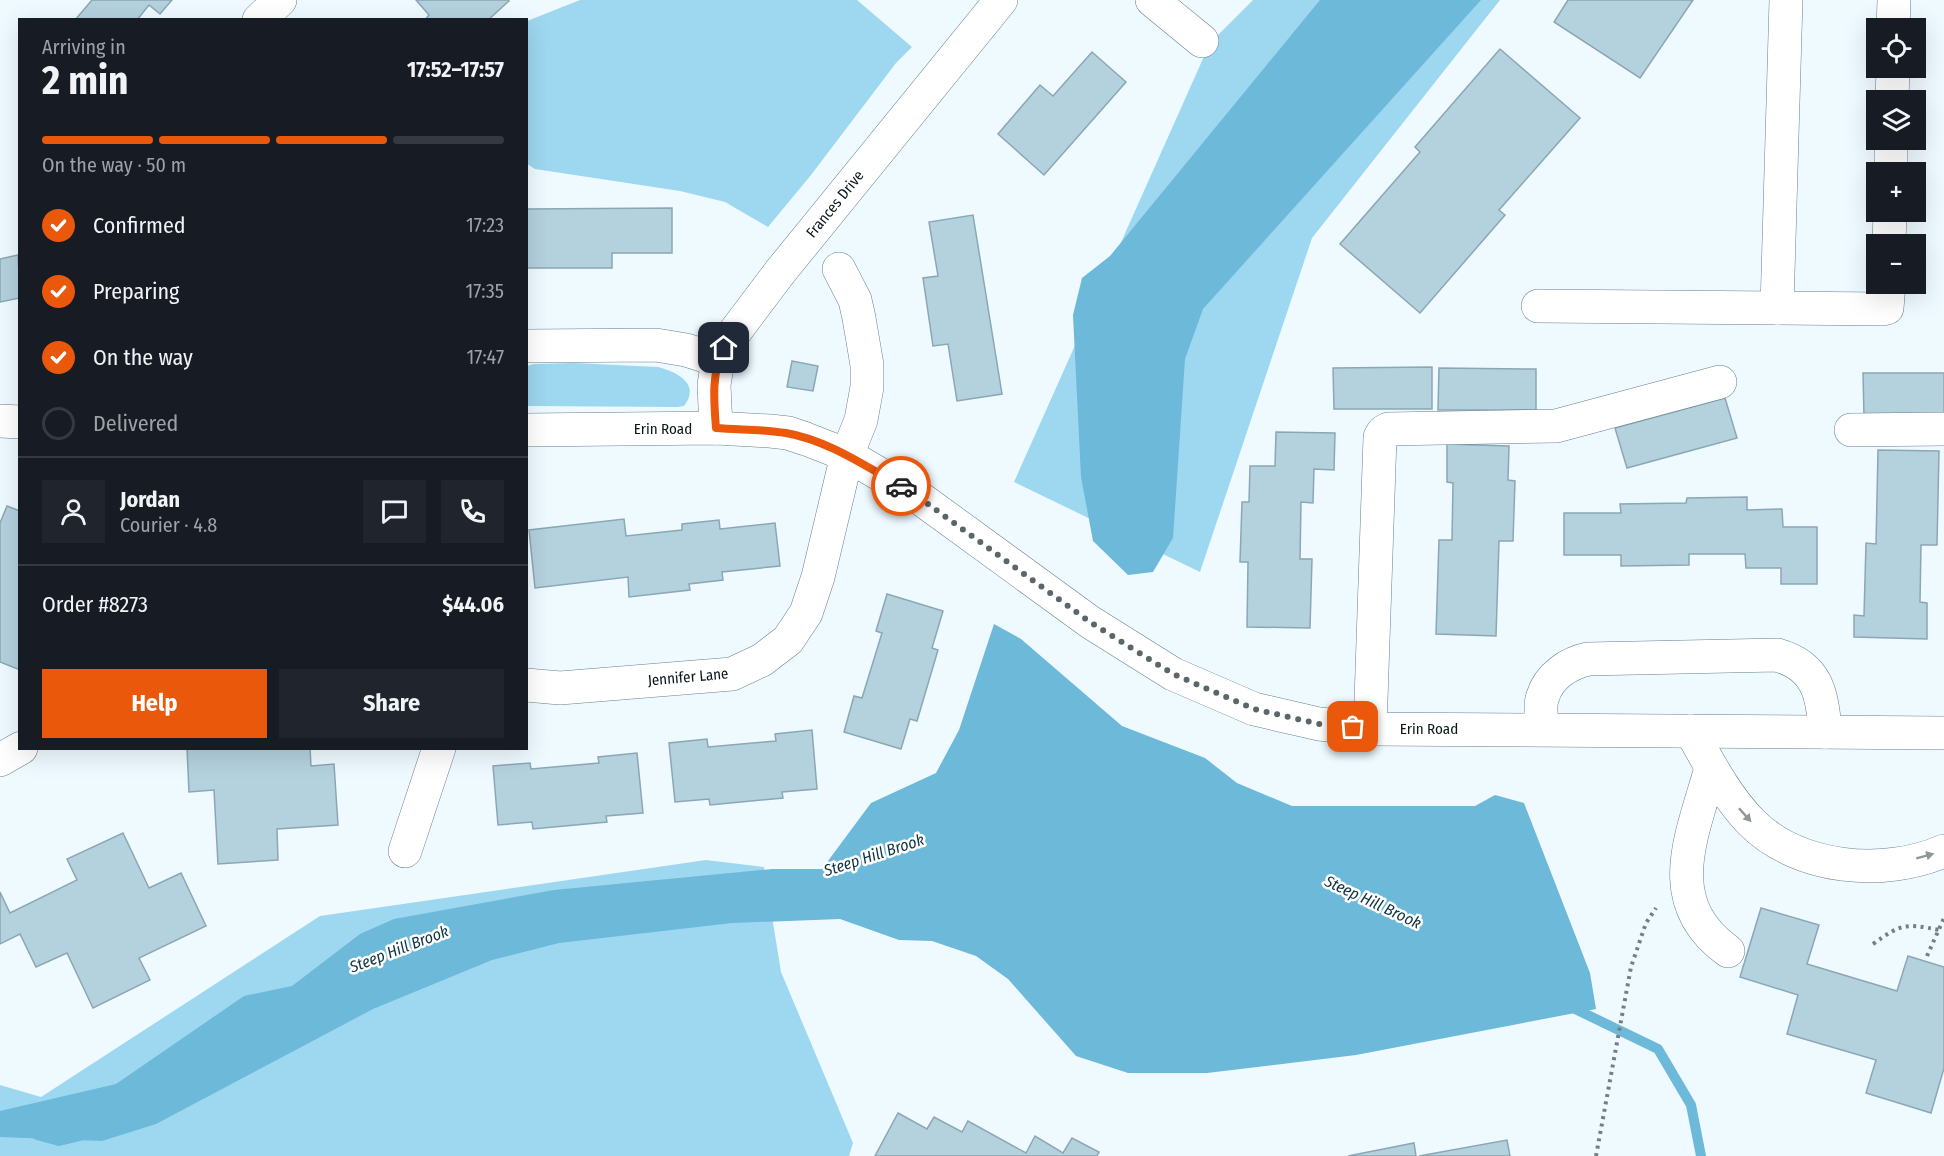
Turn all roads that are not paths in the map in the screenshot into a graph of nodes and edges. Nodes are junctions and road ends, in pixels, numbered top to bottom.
1 (280, 0) edge
2 (1001, 0) edge
3 (1152, 0) edge
4 (1786, 0) edge
5 (1894, 0) edge
6 (261, 18) edge
7 (1893, 18) edge
8 (1202, 41) dead end
9 (839, 269) dead end
10 (1888, 294) edge
11 (1538, 306) dead end
12 (1777, 308) junction
13 (528, 346) edge
14 (718, 360) junction
15 (1720, 382) dead end
16 (0, 422) edge
17 (18, 422) edge
18 (716, 428) junction
19 (1944, 429) edge
20 (528, 430) edge
21 (1851, 430) dead end
22 (847, 455) junction
23 (528, 685) edge
24 (1370, 729) junction
25 (1542, 729) junction
26 (1691, 731) junction
27 (1825, 732) junction
28 (1944, 733) edge
29 (18, 750) edge
30 (438, 750) edge
31 (0, 760) edge
32 (1711, 768) junction
33 (1944, 850) edge
34 (405, 851) dead end
35 (1728, 951) dead end

1 - 6 street
2 - 14 street, Frances Drive
3 - 8 street
4 - 12 street
5 - 7 street
9 - 22 street, Jennifer Lane
10 - 12 street
11 - 12 street
13 - 14 street
14 - 18 street, Frances Drive
15 - 24 street
16 - 17 street
18 - 20 street, Erin Road
18 - 22 street, Erin Road
19 - 21 street
22 - 23 street, Jennifer Lane
22 - 24 street, Erin Road
24 - 25 street, Erin Road
25 - 26 street, Erin Road
25 - 27 street
26 - 27 street, Erin Road
26 - 32 street
27 - 28 street, Erin Road
29 - 31 street
30 - 34 street
32 -> 33 street
32 - 35 street

